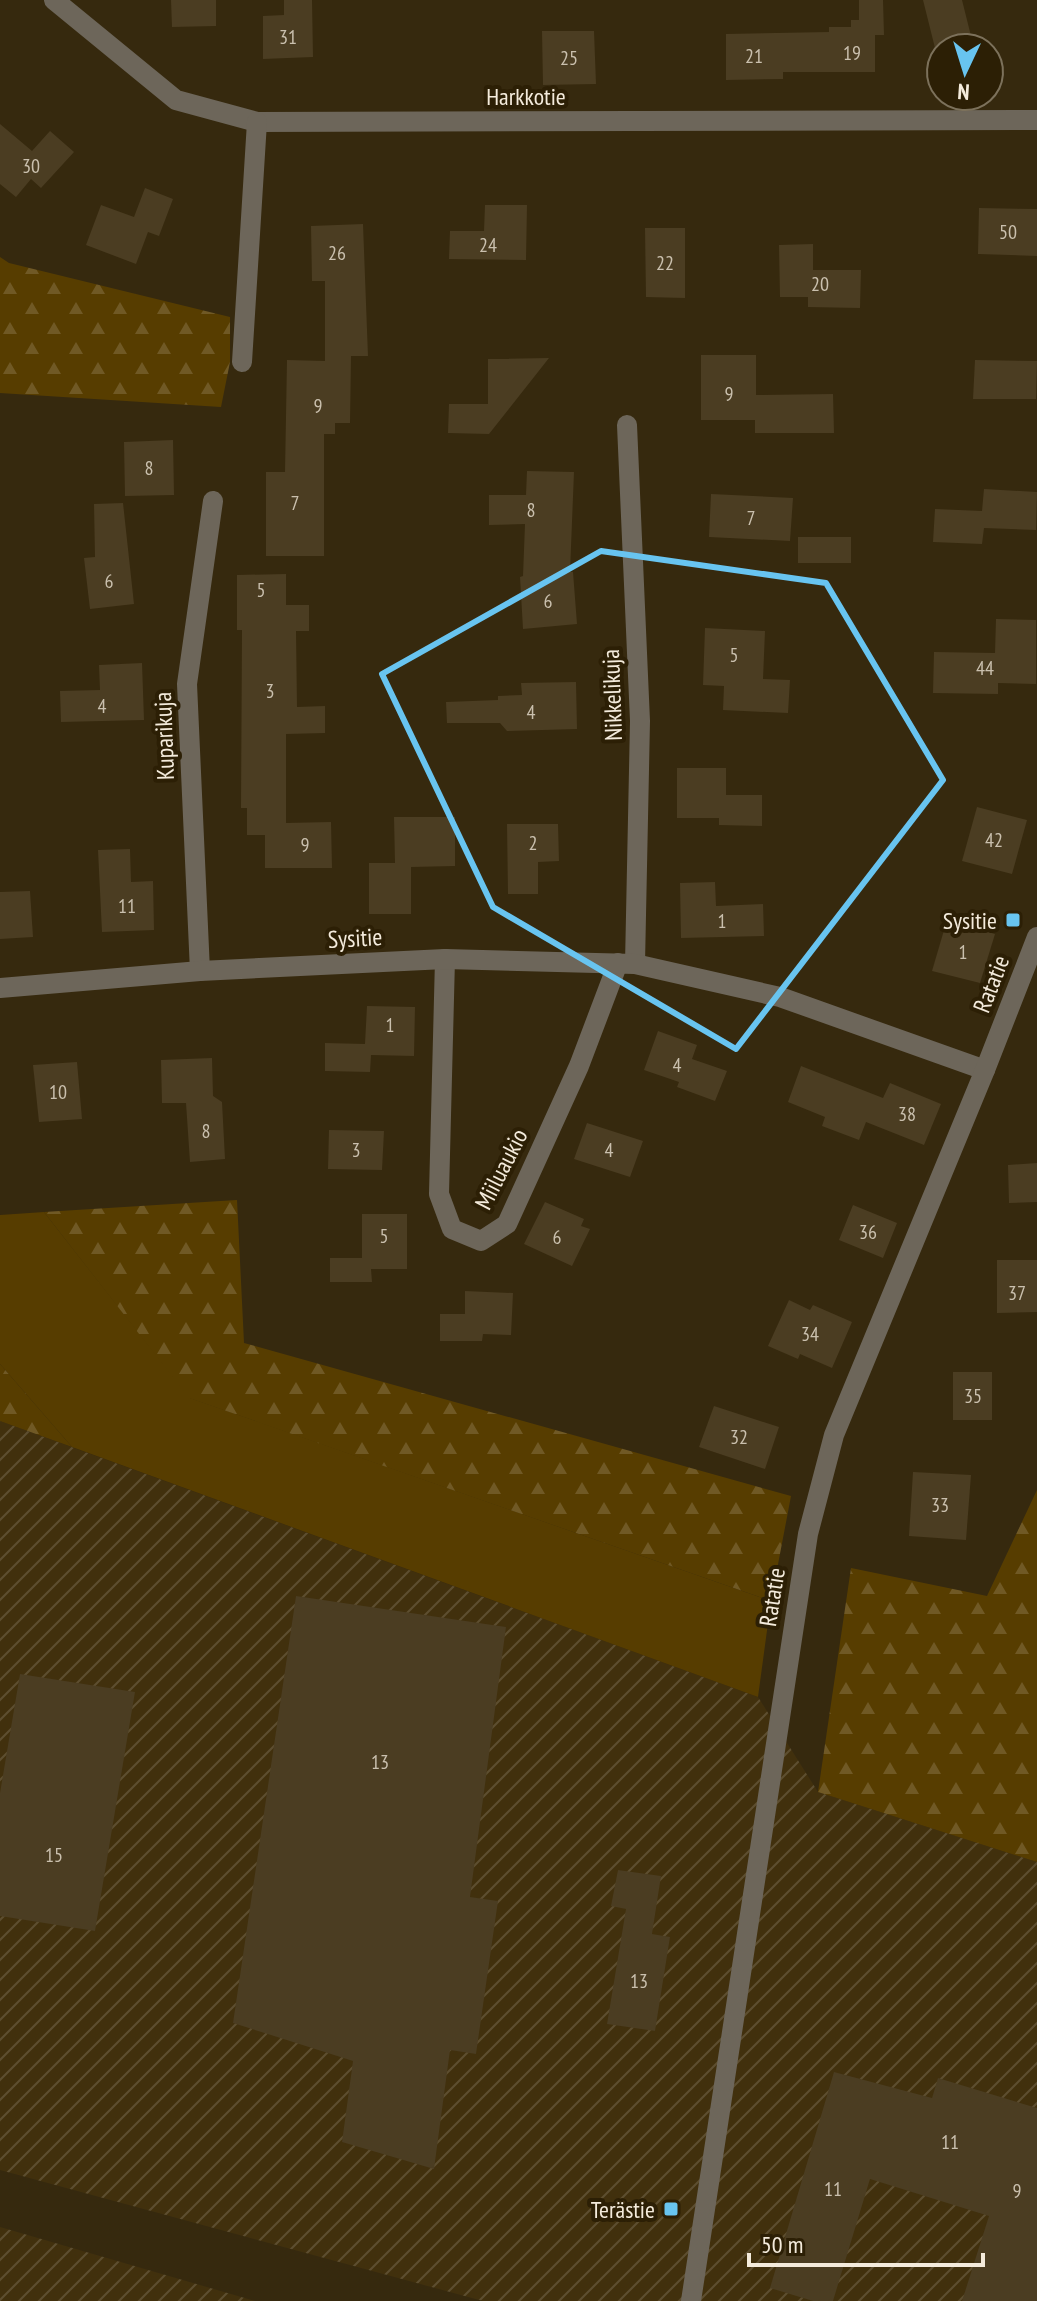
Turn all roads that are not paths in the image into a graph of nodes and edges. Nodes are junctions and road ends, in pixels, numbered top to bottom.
1 (54, 0) edge
2 (1037, 120) edge
3 (257, 122) junction
4 (242, 362) dead end
5 (627, 425) dead end
6 (213, 501) dead end
7 (1037, 937) edge
8 (445, 959) junction
9 (626, 964) junction
10 (200, 971) junction
11 (0, 988) edge
12 (985, 1070) junction
13 (691, 2301) edge

1 - 3 street, Harkkotie
2 - 3 street, Harkkotie
3 - 4 street
5 - 9 street, Nikkelikuja
6 - 10 street, Kuparikuja
7 - 12 street, Ratatie
8 - 9 street, Sysitie
8 - 9 street, Miiluaukio
8 - 10 street, Sysitie
9 - 12 street, Sysitie
10 - 11 street, Sysitie
12 - 13 street, Ratatie

